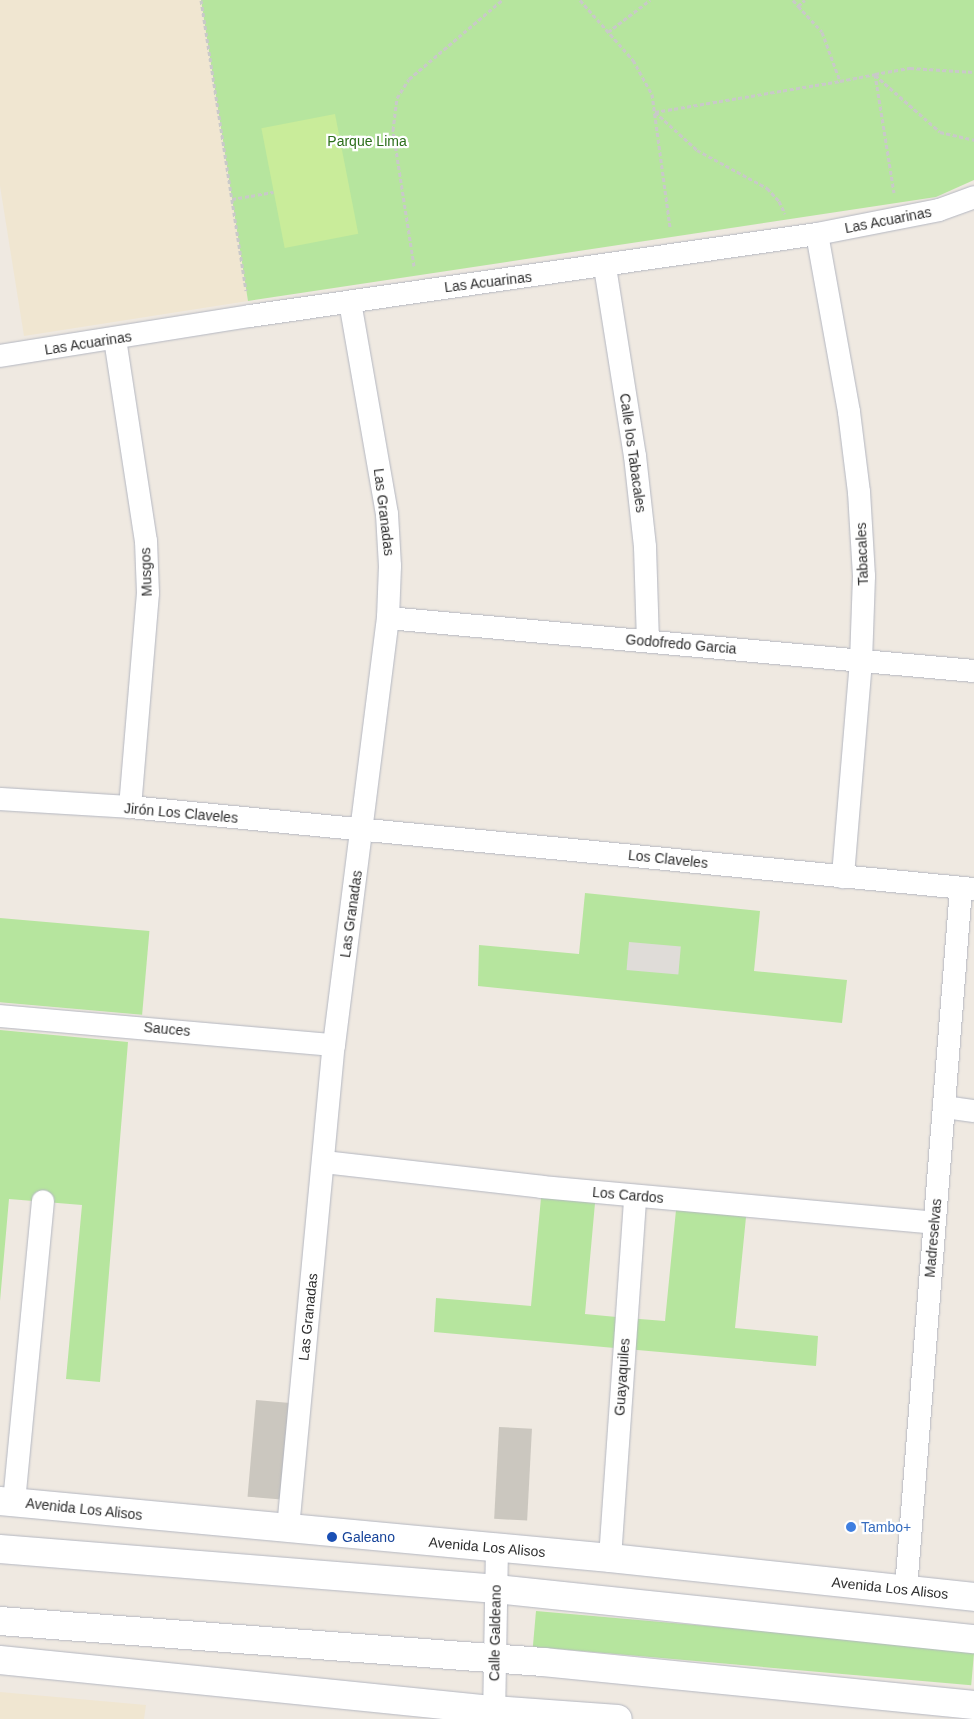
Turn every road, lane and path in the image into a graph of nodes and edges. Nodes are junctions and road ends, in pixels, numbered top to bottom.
1 (202, 0) edge
2 (502, 0) edge
3 (580, 0) edge
4 (650, 0) edge
5 (794, 0) edge
6 (804, 0) edge
7 (798, 6) junction
8 (608, 32) junction
9 (974, 72) edge
10 (875, 74) junction
11 (840, 81) junction
12 (654, 112) junction
13 (974, 140) edge
14 (273, 192) dead end
15 (974, 196) edge
16 (232, 199) junction
17 (898, 218) junction
18 (787, 219) dead end
19 (817, 234) junction
20 (673, 255) junction
21 (605, 267) junction
22 (419, 291) junction
23 (350, 303) junction
24 (250, 316) junction
25 (115, 339) junction
26 (0, 356) edge
27 (388, 618) junction
28 (648, 640) junction
29 (860, 661) junction
30 (974, 671) edge
31 (0, 799) edge
32 (130, 807) junction
33 (362, 830) junction
34 (843, 876) junction
35 (968, 888) edge
36 (0, 1016) edge
37 (334, 1045) junction
38 (944, 1108) junction
39 (974, 1110) edge
40 (324, 1162) junction
41 (635, 1196) junction
42 (43, 1201) dead end
43 (934, 1223) junction
44 (7, 1501) edge
45 (288, 1528) junction
46 (497, 1548) junction
47 (0, 1549) edge
48 (610, 1558) junction
49 (496, 1589) junction
50 (906, 1589) junction
51 (974, 1597) edge
52 (0, 1621) edge
53 (974, 1638) edge
54 (494, 1659) junction
55 (0, 1660) edge
56 (974, 1705) edge
57 (494, 1714) edge
58 (618, 1719) edge

1 - 16 path
2 - 22 path
3 - 8 path
4 - 8 path
5 - 7 path
6 - 7 path
7 - 11 path
8 - 12 path
9 - 10 path
10 - 11 path
10 - 13 path
10 - 17 path
11 - 12 path
12 - 18 path
12 - 20 path
14 - 16 path
15 - 17 street, Las Acuarinas
16 - 24 path
17 - 19 street, Las Acuarinas
19 - 20 street, Las Acuarinas
19 - 29 street, Tabacales
20 - 21 street, Las Acuarinas
21 - 22 street, Las Acuarinas
21 - 28 street, Calle los Tabacales
22 - 23 street, Las Acuarinas
23 - 24 street, Las Acuarinas
23 - 27 street, Las Granadas
24 - 25 street, Las Acuarinas
25 - 26 street, Las Acuarinas
25 - 32 street, Musgos
27 - 28 street, Godofredo Garcia
27 - 33 street, Las Granadas
28 - 29 street, Godofredo Garcia
29 - 30 street, Godofredo Garcia
29 - 34 street, Tabacales
31 - 32 street, Jirón Los Claveles
32 - 33 street, Jirón Los Claveles
33 - 34 street, Los Claveles
33 - 37 street, Las Granadas
34 - 35 street, Los Claveles
35 - 38 street, Madreselvas
36 - 37 street, Sauces
37 - 40 street, Las Granadas
38 - 39 street
38 - 43 street, Madreselvas
40 - 41 street, Los Cardos
40 - 45 street, Las Granadas
41 - 43 street, Los Cardos
41 - 48 street, Guayaquiles
42 - 44 street
43 - 50 street, Madreselvas
44 - 45 main road, Avenida Los Alisos
45 - 46 main road, Avenida Los Alisos
46 - 48 main road, Avenida Los Alisos
46 - 49 street, Calle Galdeano
47 - 49 main road
48 - 50 main road, Avenida Los Alisos
49 - 53 main road
49 - 54 street, Calle Galdeano
50 - 51 main road, Avenida Los Alisos
52 - 54 main road
54 - 56 main road
54 - 57 street, Calle Galdeano
55 - 57 main road
57 - 58 main road

